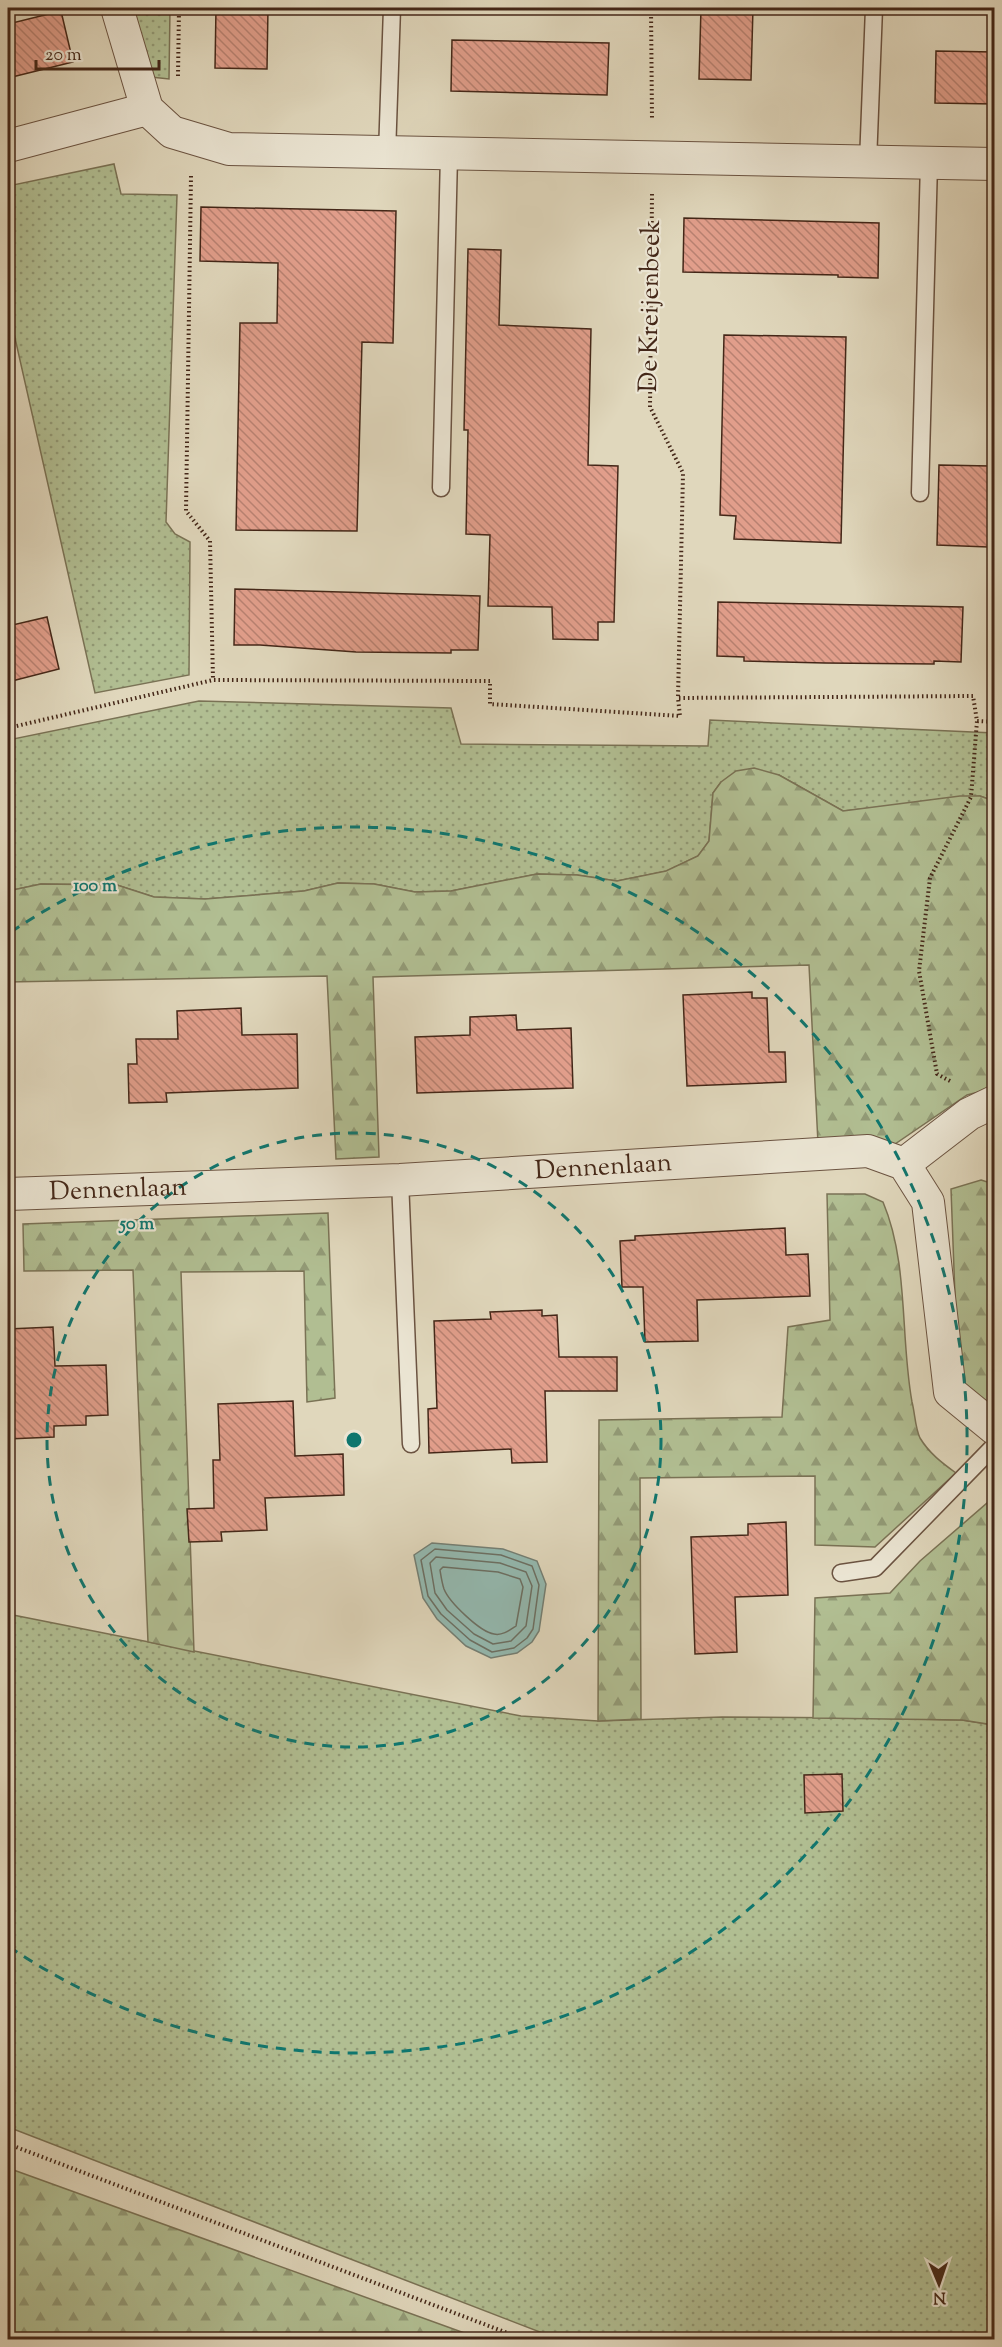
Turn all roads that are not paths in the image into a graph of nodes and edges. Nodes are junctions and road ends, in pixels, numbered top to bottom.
1 (117, 8) edge
2 (392, 8) edge
3 (874, 8) edge
4 (147, 109) junction
5 (8, 146) edge
6 (387, 154) junction
7 (449, 155) junction
8 (868, 162) junction
9 (929, 163) junction
10 (994, 164) edge
11 (441, 488) dead end
12 (920, 493) dead end
13 (992, 1103) edge
14 (904, 1164) junction
15 (400, 1180) junction
16 (8, 1194) edge
17 (994, 1428) edge
18 (411, 1444) dead end
19 (994, 1446) edge
20 (841, 1573) dead end

1 - 4 street
2 - 6 lane
3 - 8 lane
4 - 5 street
4 - 6 street
6 - 7 street
7 - 8 street
7 - 11 lane
8 - 9 street
9 - 10 street
9 - 12 lane
13 - 14 street
14 - 15 street, Dennenlaan
14 - 17 street
15 - 16 street, Dennenlaan
15 - 18 lane
19 - 20 lane

